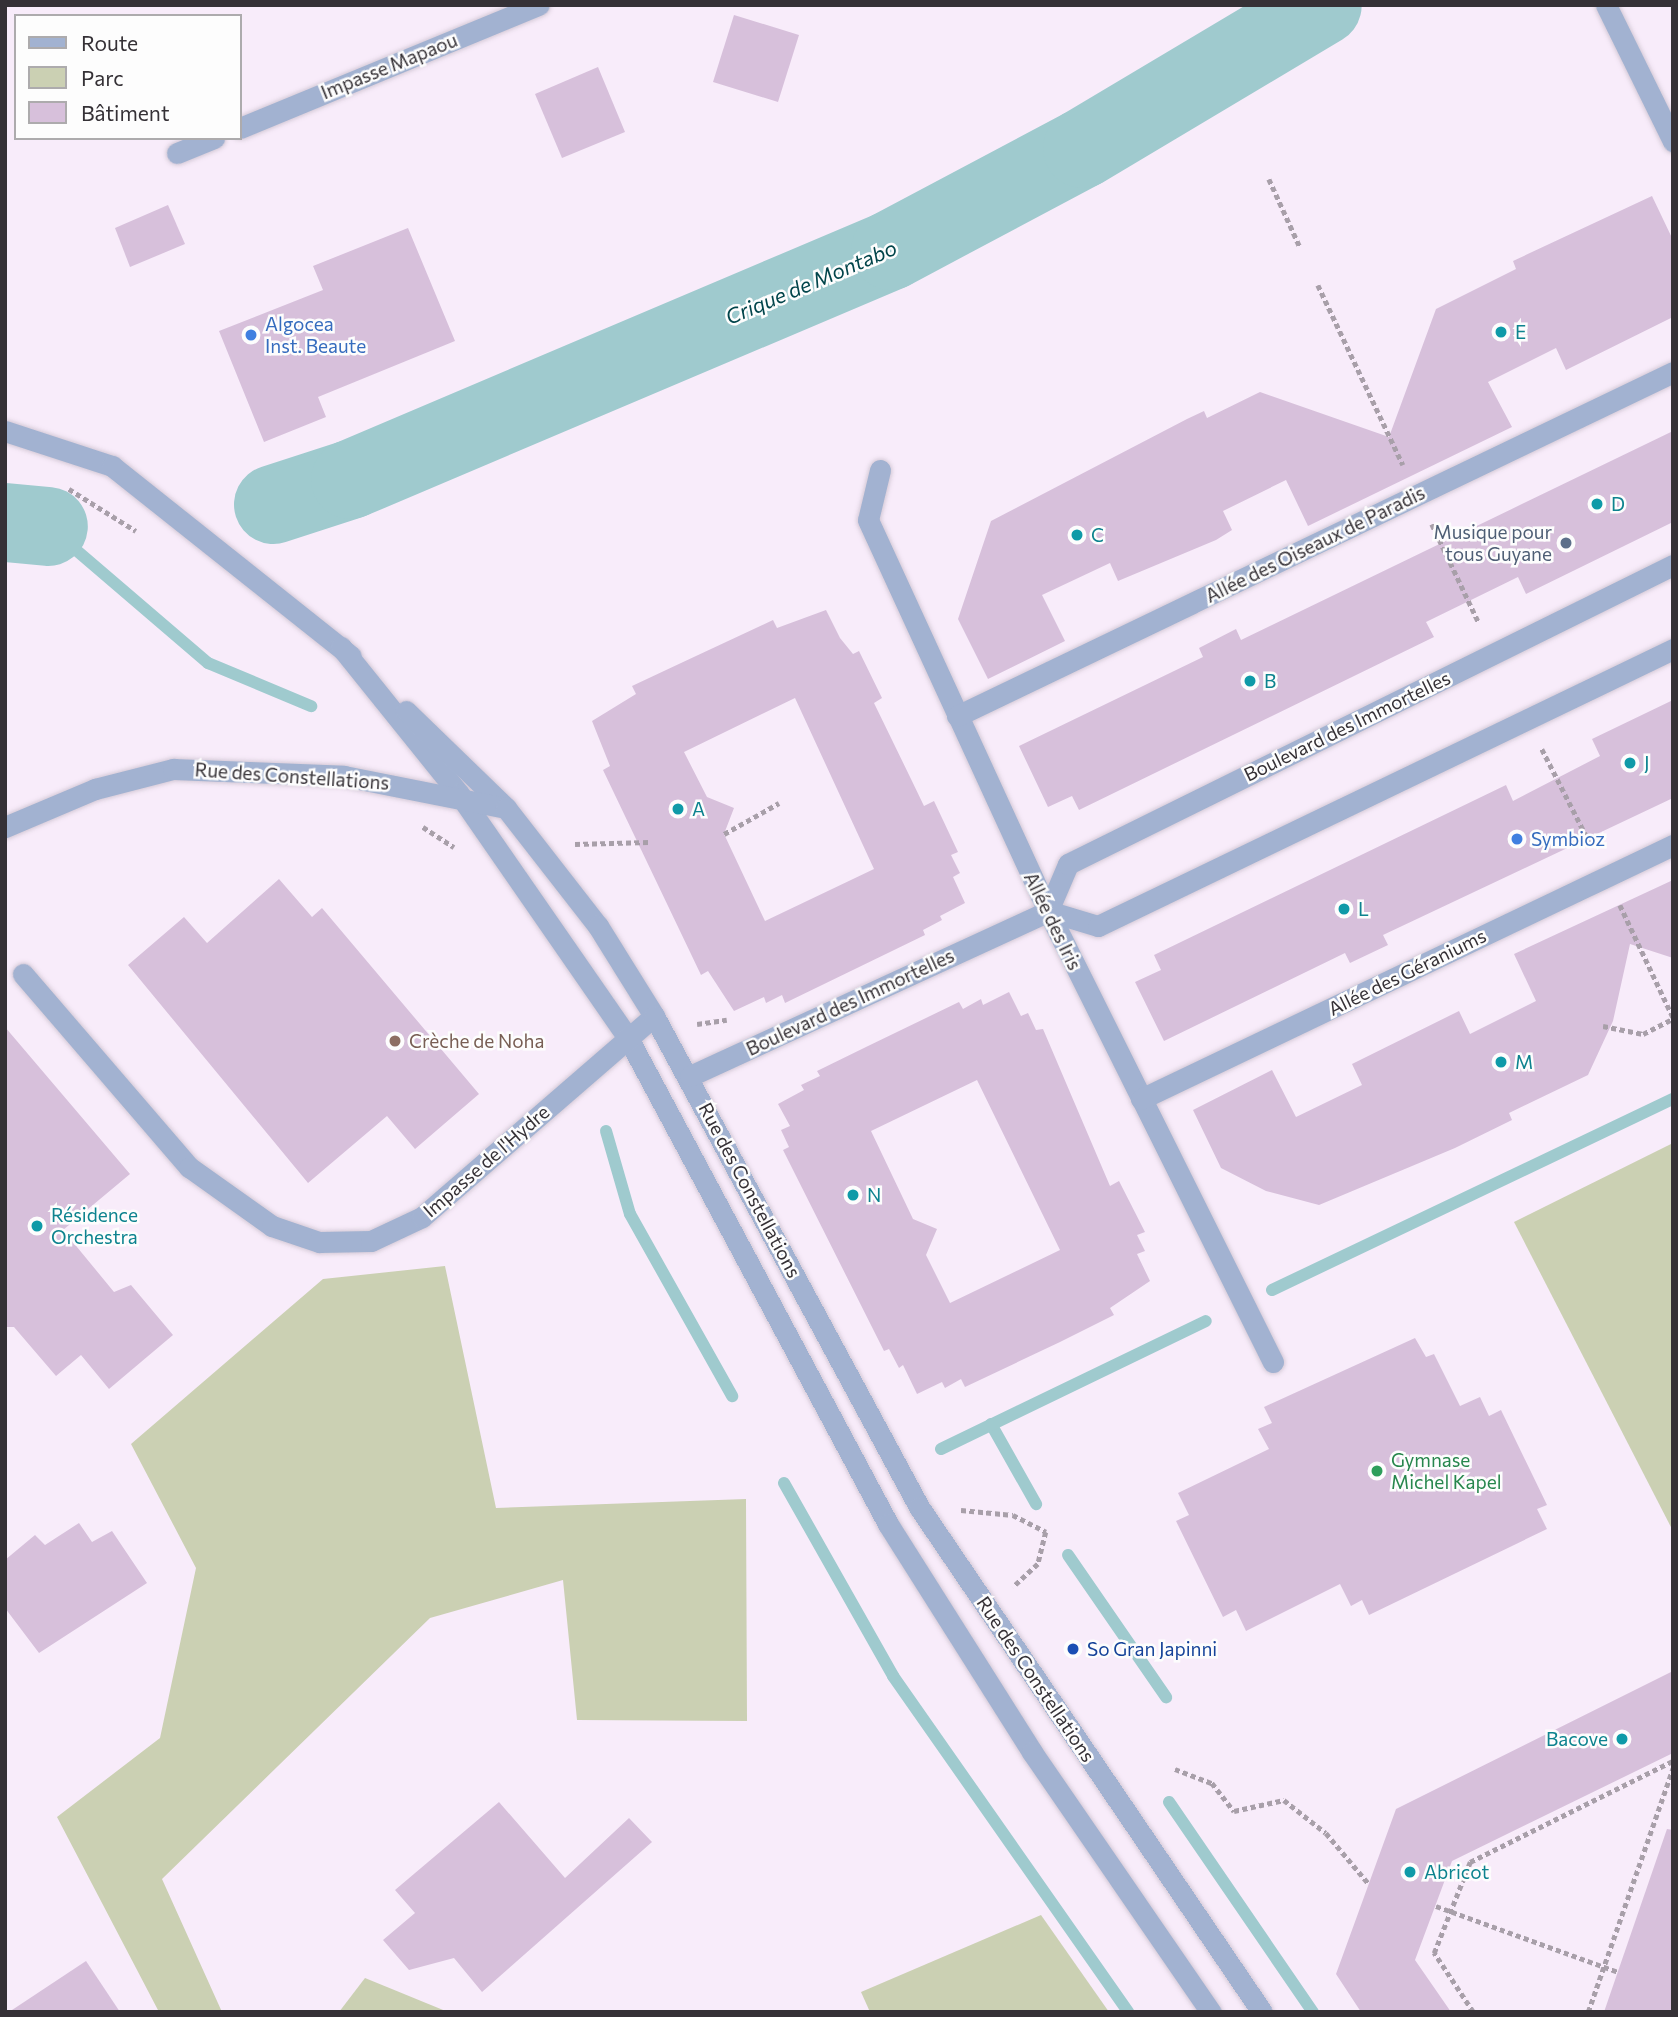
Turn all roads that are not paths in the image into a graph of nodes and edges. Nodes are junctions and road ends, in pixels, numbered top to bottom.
1 (539, 5) edge
2 (1606, 5) edge
3 (242, 127) edge
4 (209, 140) edge
5 (1673, 141) edge
6 (177, 153) dead end
7 (1673, 372) edge
8 (5, 431) edge
9 (880, 470) dead end
10 (1673, 565) edge
11 (341, 647) junction
12 (1673, 649) edge
13 (957, 716) junction
14 (459, 794) junction
15 (506, 808) junction
16 (5, 827) edge
17 (1673, 845) edge
18 (1048, 911) junction
19 (23, 974) dead end
20 (654, 1016) junction
21 (628, 1038) junction
22 (690, 1076) junction
23 (1141, 1099) junction
24 (1273, 1362) dead end
25 (1211, 2012) edge
26 (1262, 2012) edge

1 - 3 street, Impasse Mapaou
2 - 5 street
4 - 6 street
7 - 13 street, Allée des Oiseaux de Paradis
8 - 11 street
9 - 13 street, Allée des Iris
10 - 18 street, Boulevard des Immortelles
11 - 14 street
11 - 15 street
12 - 18 street
13 - 18 street, Allée des Iris
14 - 15 street, Rue des Constellations
14 - 16 street, Rue des Constellations
14 - 21 street
15 - 20 street, Rue des Constellations
17 - 23 street, Allée des Géraniums
18 - 22 street, Boulevard des Immortelles
18 - 23 street, Allée des Iris
19 - 21 street, Impasse de l'Hydre
20 - 21 street, Impasse de l'Hydre
20 - 22 street, Rue des Constellations
21 - 25 street
22 - 26 street, Rue des Constellations
23 - 24 street, Allée des Iris

